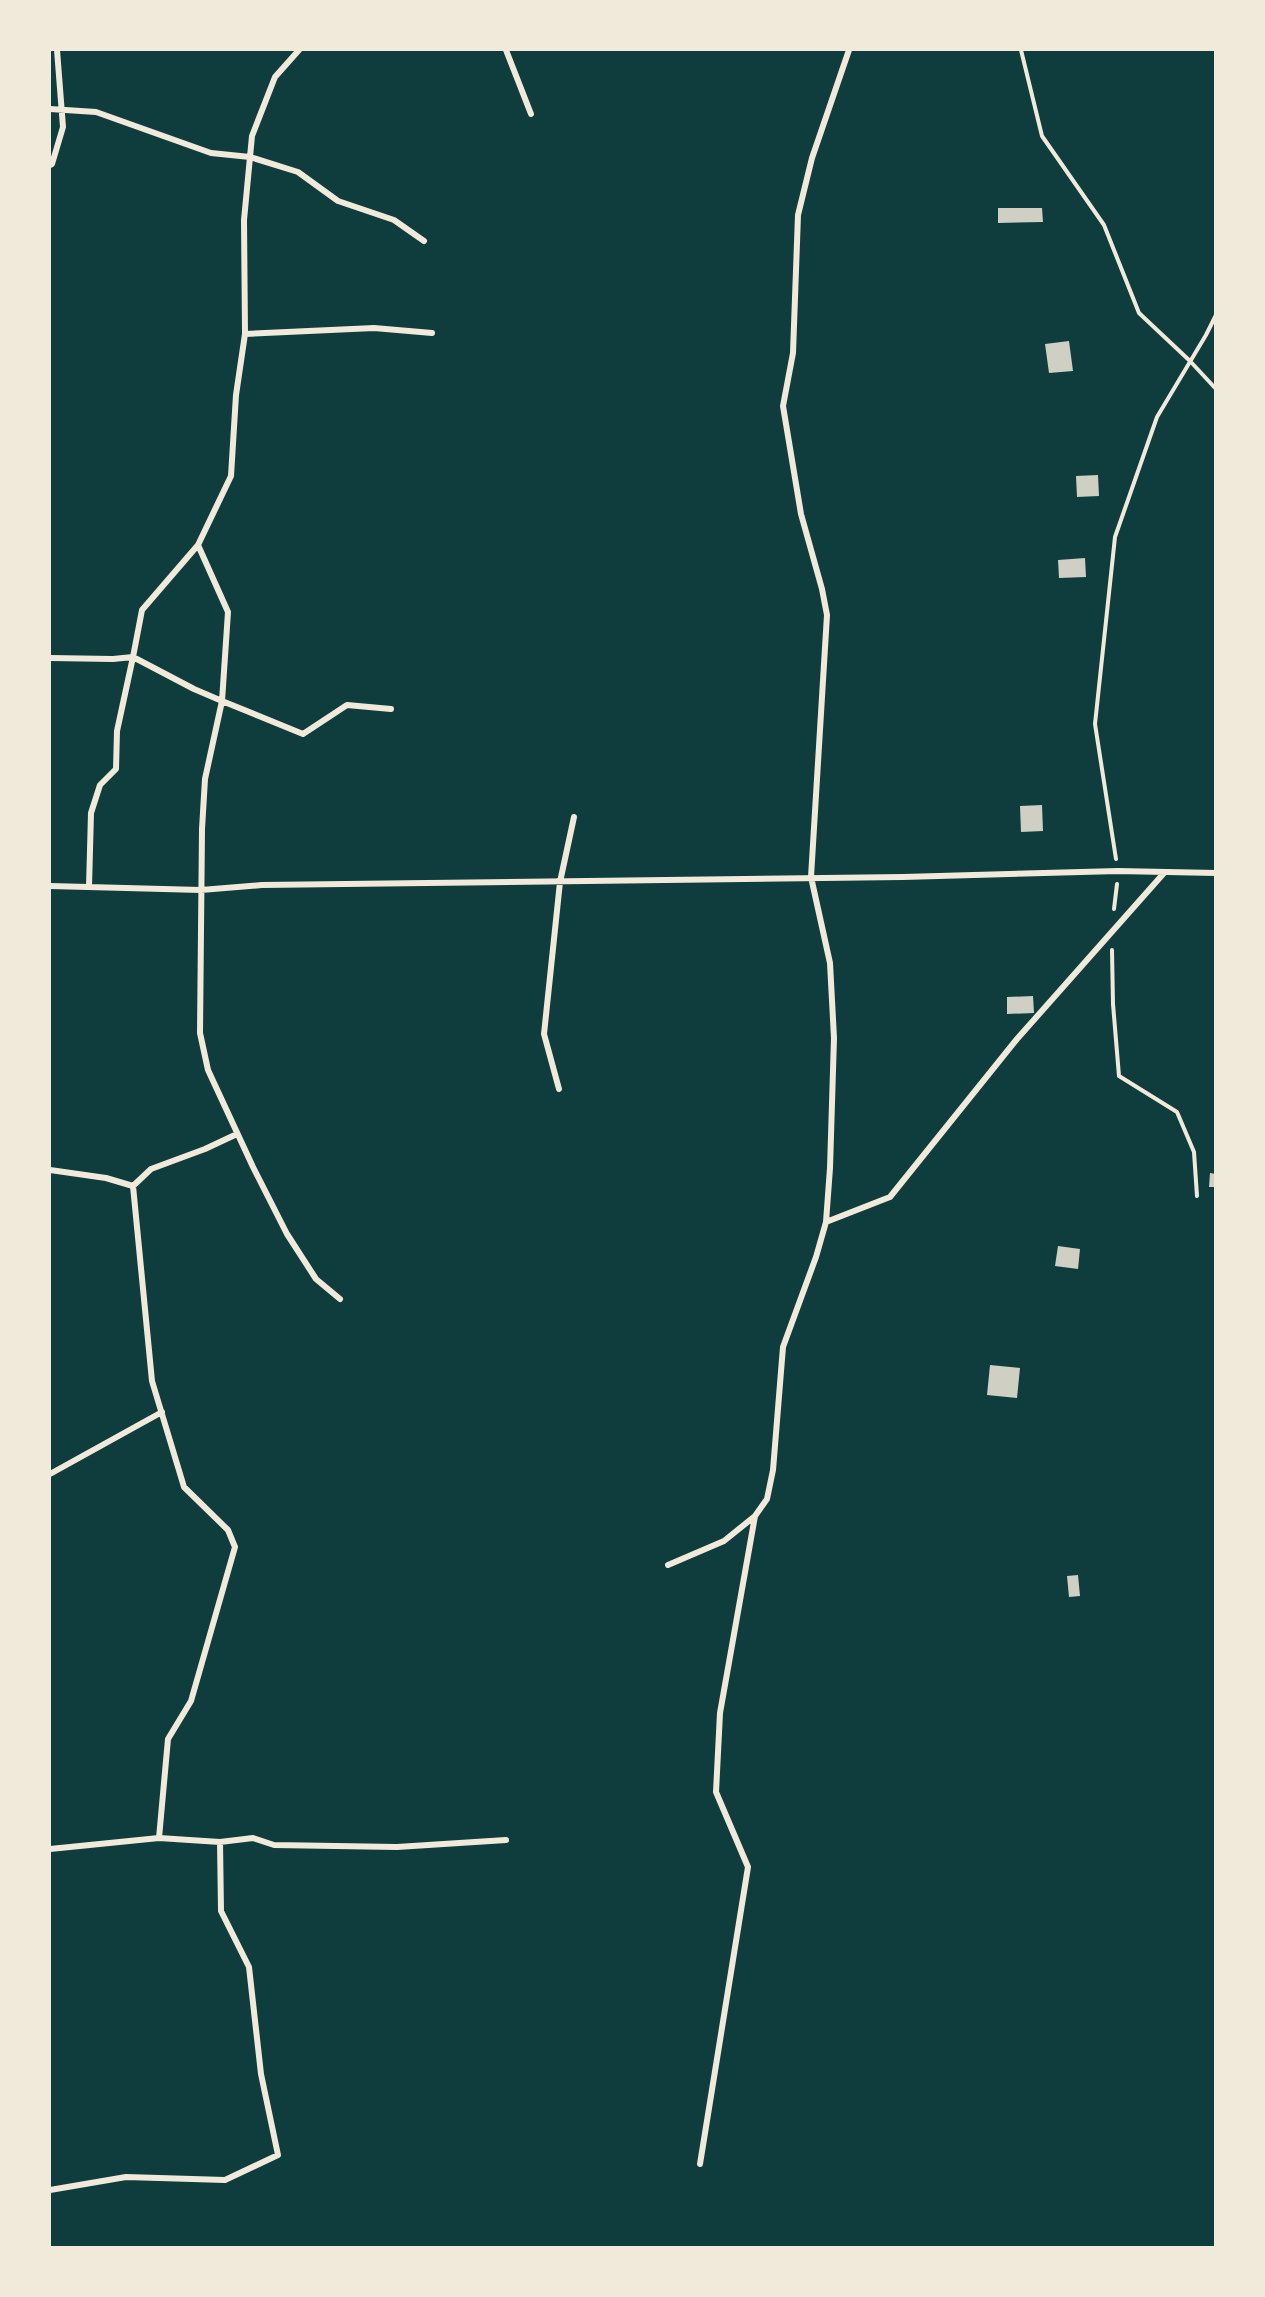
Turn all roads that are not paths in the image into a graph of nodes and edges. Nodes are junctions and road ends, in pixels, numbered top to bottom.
1 (57, 50) edge
2 (299, 50) edge
3 (506, 50) edge
4 (849, 50) edge
5 (50, 109) edge
6 (61, 109) junction
7 (531, 114) dead end
8 (250, 158) junction
9 (50, 165) edge
10 (424, 241) dead end
11 (432, 333) dead end
12 (245, 334) junction
13 (198, 545) junction
14 (133, 657) junction
15 (50, 658) edge
16 (222, 701) junction
17 (392, 709) dead end
18 (574, 817) dead end
19 (1164, 873) junction
20 (1215, 873) edge
21 (811, 877) junction
22 (560, 882) junction
23 (50, 886) edge
24 (89, 887) junction
25 (201, 890) junction
26 (559, 1089) dead end
27 (237, 1134) junction
28 (50, 1170) edge
29 (133, 1186) junction
30 (826, 1222) junction
31 (340, 1299) dead end
32 (162, 1412) junction
33 (50, 1474) edge
34 (755, 1516) junction
35 (668, 1565) dead end
36 (159, 1838) junction
37 (506, 1840) dead end
38 (220, 1842) junction
39 (50, 1849) edge
40 (700, 2164) dead end
41 (50, 2190) edge

1 - 6 street
2 - 8 street
3 - 7 street
4 - 21 street
5 - 6 street
6 - 8 street
6 - 9 street
8 - 10 street
8 - 12 street
11 - 12 street
12 - 13 street
13 - 14 street
13 - 16 street
14 - 15 street
14 - 16 street
14 - 24 street
16 - 17 street
16 - 25 street
18 - 22 street
19 - 20 street
19 - 21 street
19 - 30 street
21 - 22 street
21 - 30 street
22 - 25 street
22 - 26 street
23 - 24 street
24 - 25 street
25 - 27 street
27 - 29 street
27 - 31 street
28 - 29 street
29 - 32 street
30 - 34 street
32 - 33 street
32 - 36 street
34 - 35 street
34 - 40 street
36 - 38 street
36 - 39 street
37 - 38 street
38 - 41 street

